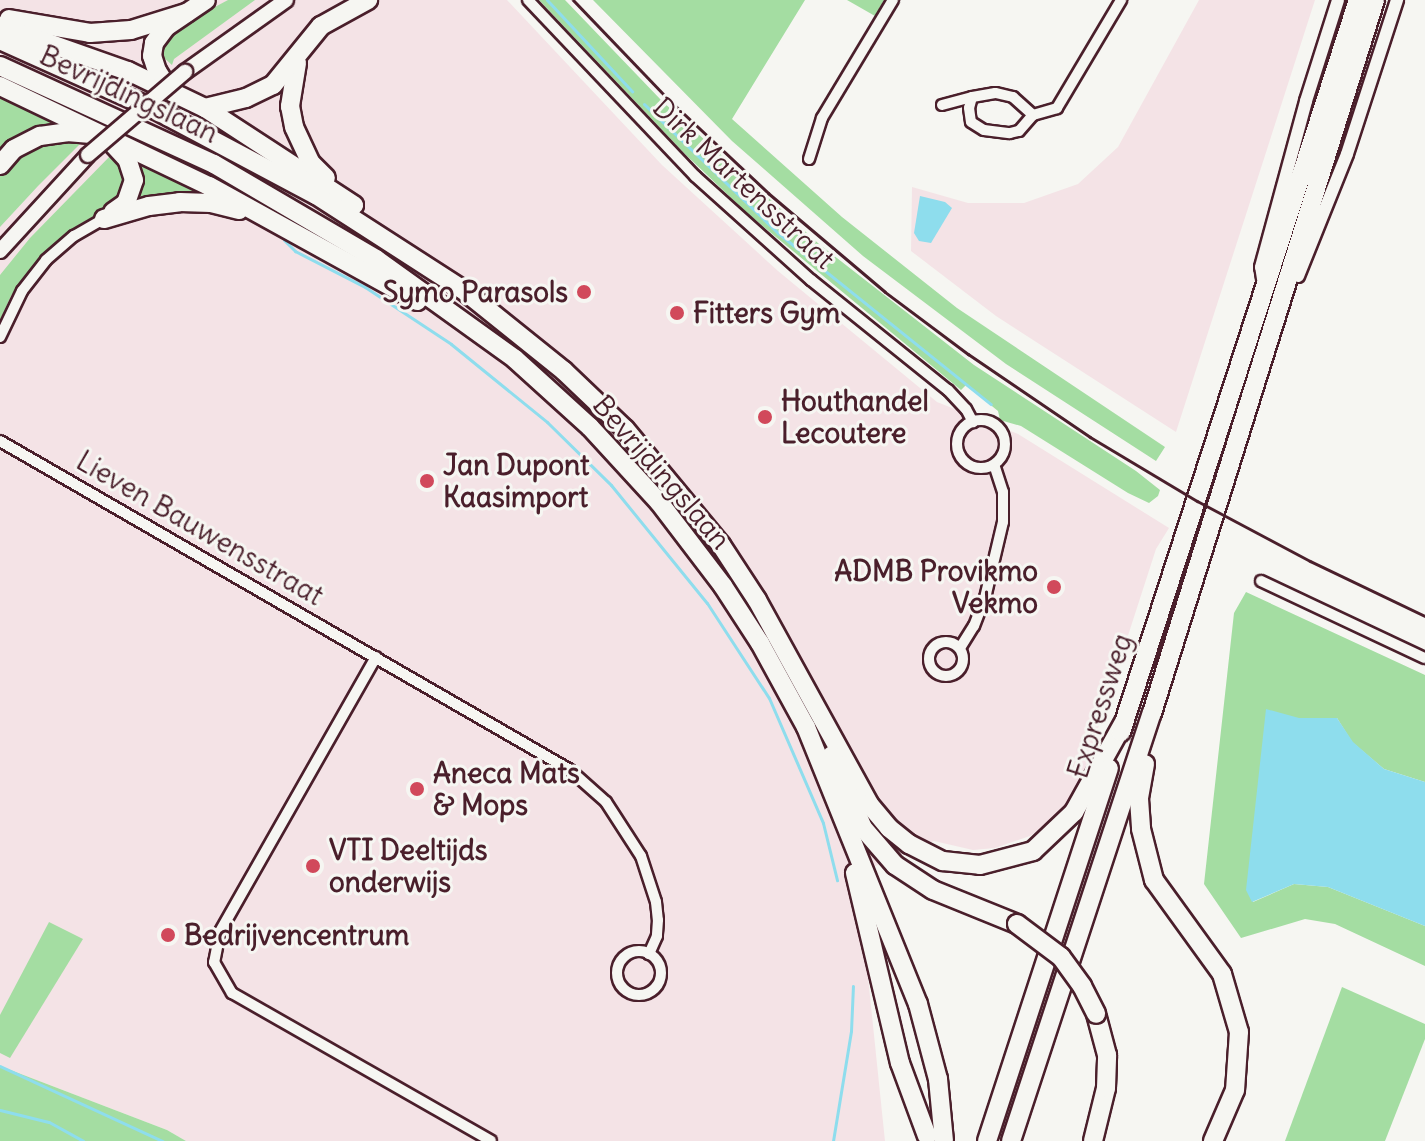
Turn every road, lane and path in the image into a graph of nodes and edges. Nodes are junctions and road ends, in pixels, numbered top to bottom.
1 (206, 0) edge
2 (286, 0) edge
3 (368, 0) edge
4 (528, 0) edge
5 (893, 0) edge
6 (1121, 0) edge
7 (1338, 0) edge
8 (1358, 0) edge
9 (1375, 0) edge
10 (1397, 0) edge
11 (186, 13) junction
12 (0, 18) edge
13 (0, 26) edge
14 (0, 40) edge
15 (302, 48) junction
16 (0, 66) edge
17 (0, 86) edge
18 (169, 90) junction
19 (972, 97) junction
20 (942, 105) dead end
21 (205, 108) junction
22 (1033, 115) junction
23 (104, 137) junction
24 (809, 159) dead end
25 (0, 165) edge
26 (344, 198) junction
27 (104, 219) junction
28 (309, 239) junction
29 (0, 251) edge
30 (416, 258) junction
31 (1265, 287) junction
32 (1285, 290) junction
33 (0, 337) edge
34 (515, 359) junction
35 (973, 422) junction
36 (0, 441) edge
37 (994, 465) junction
38 (1261, 581) dead end
39 (960, 648) dead end
40 (376, 657) junction
41 (1425, 658) edge
42 (1152, 713) junction
43 (821, 720) junction
44 (1124, 722) junction
45 (824, 777) junction
46 (649, 954) junction
47 (936, 1138) edge
48 (491, 1141) edge
49 (987, 1141) edge
50 (1011, 1141) edge
51 (1093, 1141) edge
52 (1213, 1141) edge

1 - 11 highway
2 - 29 main road, bridge
3 - 15 highway
4 - 35 street, Dirk Martensstraat
5 - 24 street
6 - 22 street
7 - 31 street, Expressweg
8 - 31 highway, Expressweg
9 - 32 highway, Expressweg
10 - 32 street, Expressweg
11 - 12 highway
11 - 18 highway
13 - 18 highway
14 - 30 highway, Bevrijdingslaan
15 - 21 highway
15 - 26 highway
16 - 34 highway, Bevrijdingslaan
17 - 23 highway
18 - 21 highway
19 - 20 street
19 - 22 street
19 - 22 street
21 - 26 highway
23 - 25 highway
23 - 27 highway
23 - 28 highway
26 - 30 highway
27 - 28 highway
27 - 33 street
28 - 34 highway
30 - 43 highway, Bevrijdingslaan
31 - 44 highway, Expressweg
32 - 42 highway, Expressweg
34 - 45 highway, Bevrijdingslaan
35 - 37 street, Dirk Martensstraat
35 - 37 street
36 - 40 street, Lieven Bauwensstraat
37 - 39 street, Dirk Martensstraat
38 - 41 street
40 - 46 street, Lieven Bauwensstraat
40 - 48 street
42 - 50 highway, Expressweg
42 - 52 highway
43 - 44 highway
43 - 51 highway, bridge
44 - 49 highway, Expressweg
45 - 47 highway
45 - 47 highway, Bevrijdingslaan
46 - 46 street, Lieven Bauwensstraat

